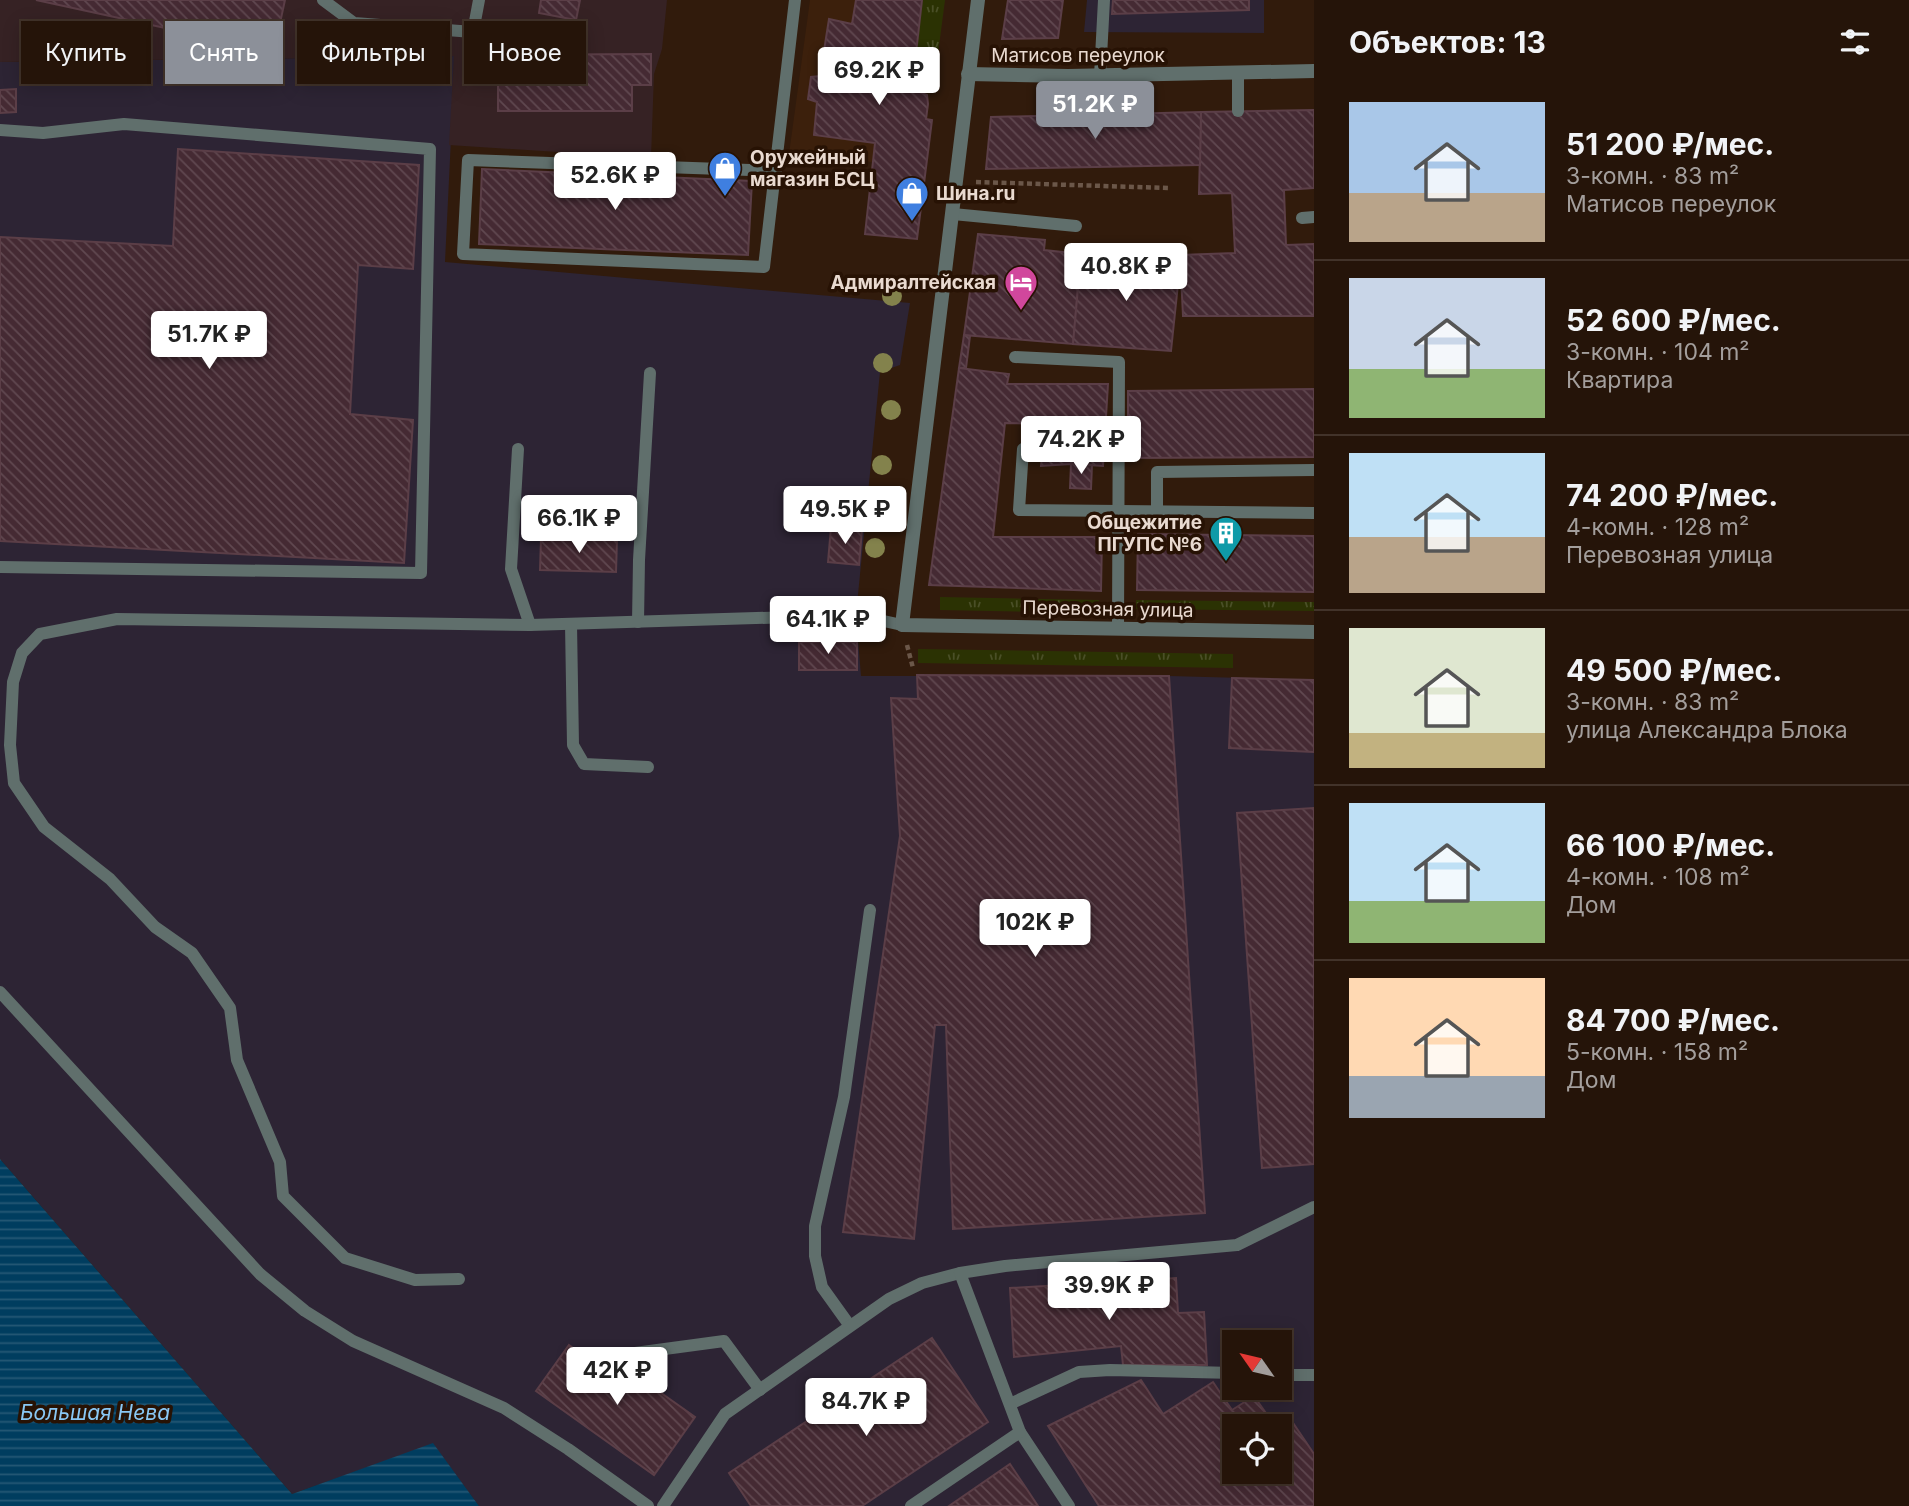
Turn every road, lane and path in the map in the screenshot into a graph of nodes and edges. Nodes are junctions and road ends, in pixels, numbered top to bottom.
1 (323, 0) edge
2 (479, 0) edge
3 (796, 0) edge
4 (978, 0) edge
5 (1104, 0) edge
6 (1314, 71) edge
7 (1238, 72) junction
8 (968, 74) junction
9 (1100, 76) junction
10 (1238, 111) dead end
11 (0, 130) edge
12 (776, 171) junction
13 (976, 182) dead end
14 (1168, 188) dead end
15 (953, 214) junction
16 (1076, 226) dead end
17 (1015, 357) dead end
18 (650, 373) dead end
19 (519, 449) dead end
20 (1023, 449) dead end
21 (1314, 470) edge
22 (1117, 512) junction
23 (1157, 512) junction
24 (1314, 513) edge
25 (0, 567) edge
26 (638, 622) junction
27 (571, 624) junction
28 (530, 625) junction
29 (902, 625) junction
30 (1118, 629) junction
31 (1314, 632) edge
32 (648, 767) dead end
33 (870, 910) dead end
34 (0, 992) edge
35 (1314, 1207) edge
36 (960, 1273) junction
37 (458, 1279) dead end
38 (850, 1326) junction
39 (635, 1353) dead end
40 (1222, 1373) edge
41 (1292, 1375) edge
42 (1314, 1376) edge
43 (760, 1390) junction
44 (1010, 1404) junction
45 (1020, 1432) junction
46 (648, 1506) edge
47 (663, 1506) edge
48 (911, 1506) edge
49 (1069, 1506) edge

1 - 2 lane
3 - 12 lane
4 - 8 street
5 - 9 lane
6 - 7 street, Матисов переулок
7 - 9 street, Матисов переулок
7 - 10 lane
8 - 9 street, Матисов переулок
8 - 15 street
11 - 25 lane
12 - 12 lane
13 - 14 path
15 - 16 lane
15 - 29 street
17 - 22 lane
18 - 26 lane
19 - 28 lane
20 - 22 lane
21 - 23 lane
22 - 23 lane
22 - 30 lane
23 - 24 lane
26 - 27 lane
26 - 29 lane
27 - 28 lane
27 - 32 lane
28 - 37 lane
29 - 30 street, Перевозная улица
30 - 31 street, Перевозная улица
33 - 38 lane
34 - 46 lane
35 - 36 lane
36 - 38 lane
36 - 44 lane
38 - 43 lane
39 - 43 lane
40 - 44 lane
41 - 42 lane
43 - 47 lane
44 - 45 lane
45 - 48 lane
45 - 49 lane

